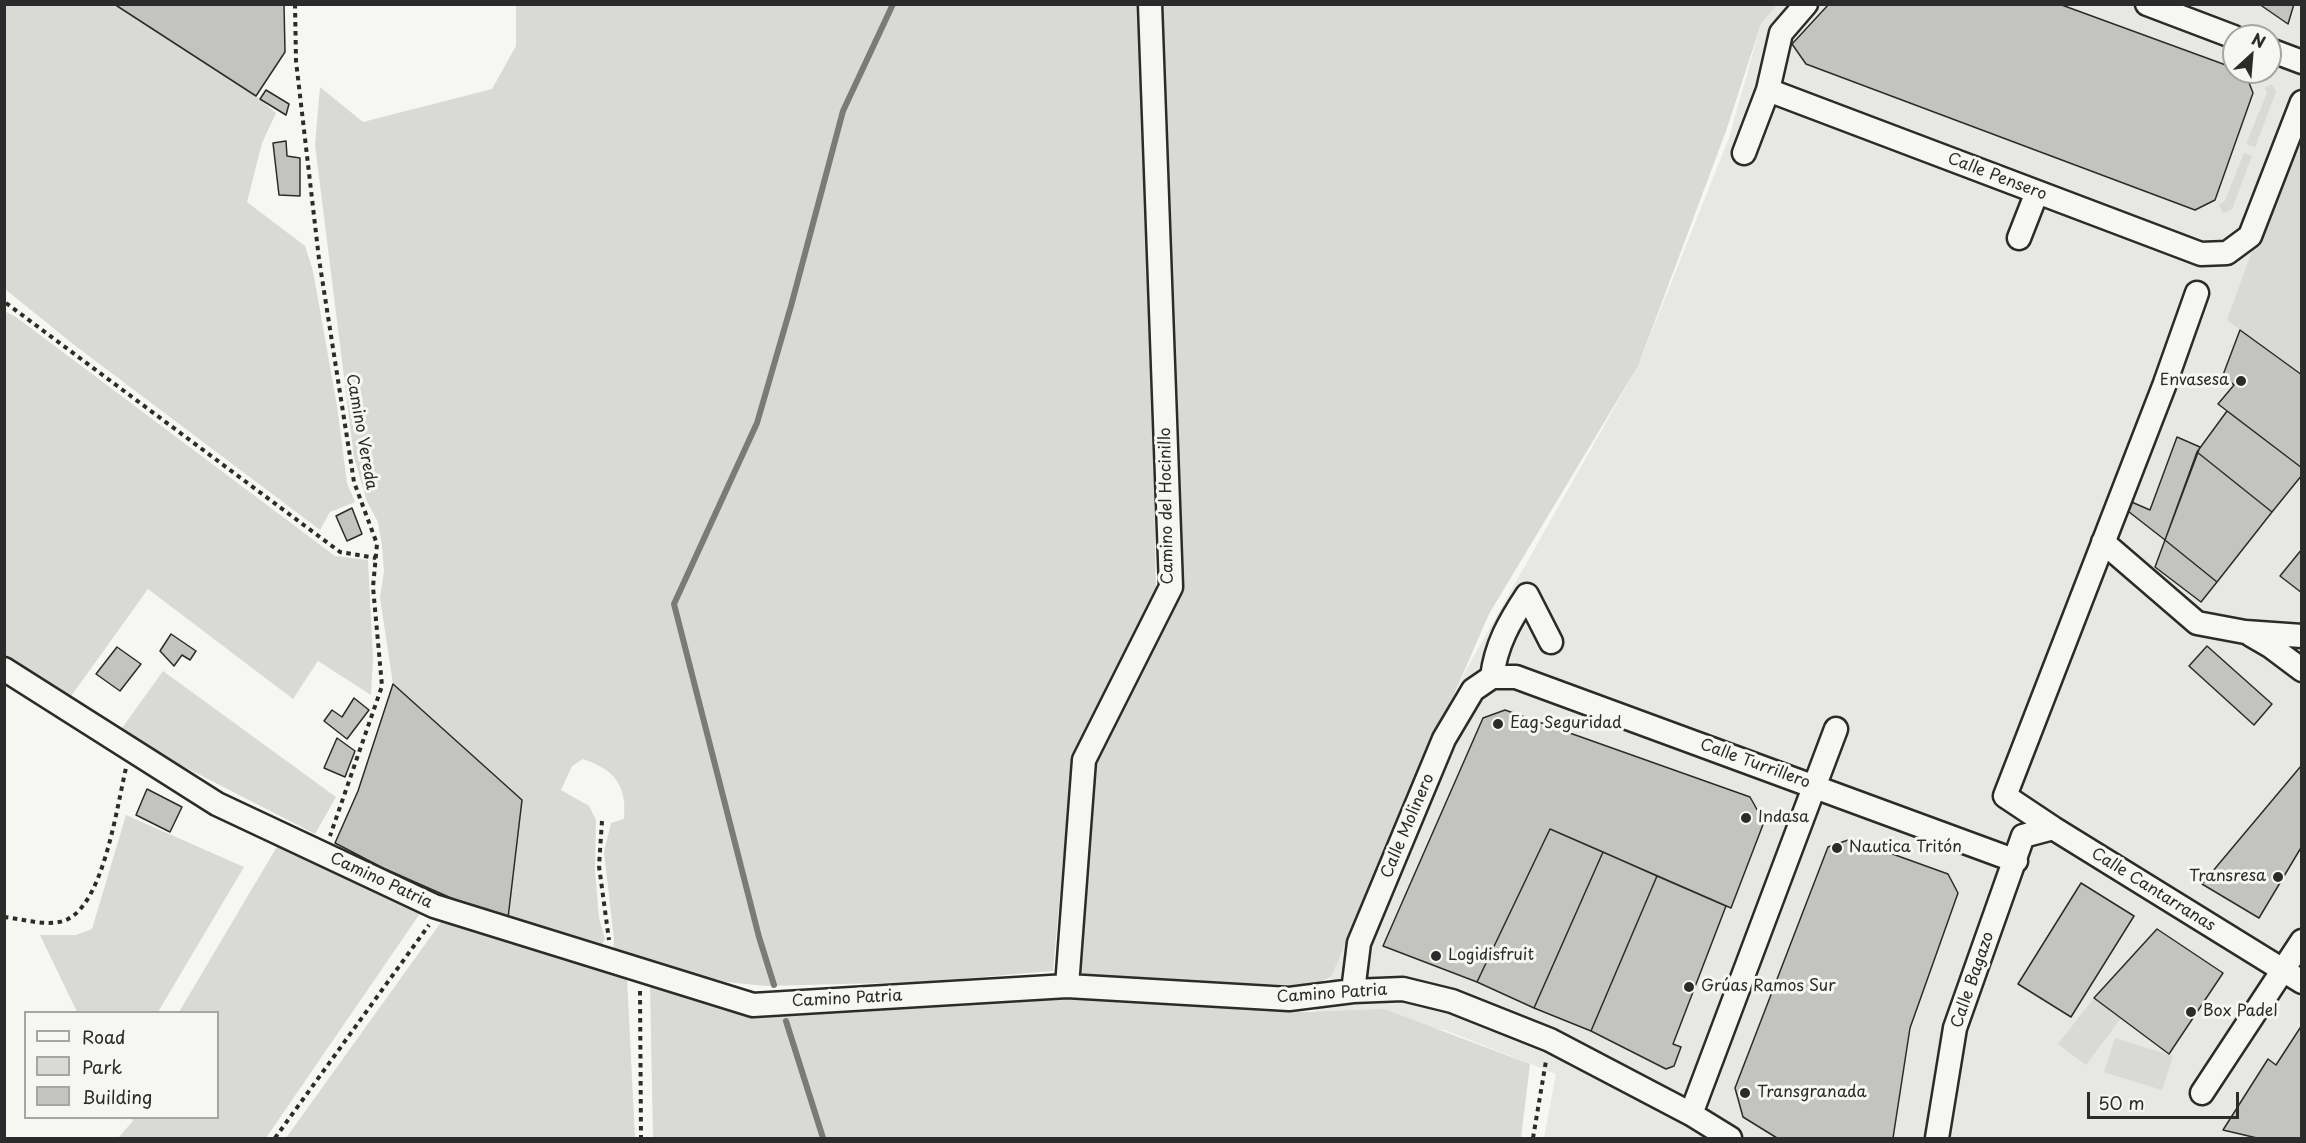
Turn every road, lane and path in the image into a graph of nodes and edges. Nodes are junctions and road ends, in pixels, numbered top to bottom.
1 (294, 4) edge
2 (1150, 4) edge
3 (1806, 4) edge
4 (2147, 4) edge
5 (2222, 32) edge
6 (2282, 55) edge
7 (2301, 62) edge
8 (1768, 90) junction
9 (2301, 102) edge
10 (1744, 153) dead end
11 (2037, 192) junction
12 (2019, 238) dead end
13 (2197, 293) dead end
14 (6, 303) edge
15 (2103, 542) junction
16 (376, 558) junction
17 (2245, 632) junction
18 (2301, 636) edge
19 (1551, 642) dead end
20 (4, 669) edge
21 (2301, 670) edge
22 (1492, 676) junction
23 (1836, 729) dead end
24 (130, 751) junction
25 (1814, 786) junction
26 (602, 821) dead end
27 (2053, 828) junction
28 (324, 854) junction
29 (2016, 861) junction
30 (441, 908) junction
31 (4, 917) edge
32 (2301, 941) edge
33 (604, 958) junction
34 (640, 969) junction
35 (2293, 976) edge
36 (1067, 986) junction
37 (1353, 991) junction
38 (1550, 1040) junction
39 (2202, 1093) dead end
40 (1691, 1114) junction
41 (275, 1138) edge
42 (641, 1138) edge
43 (1533, 1138) edge
44 (1730, 1138) edge
45 (1937, 1138) edge

1 - 16 path, Camino Vereda
2 - 36 street, Camino del Hocinillo
3 - 8 street
4 - 5 street
6 - 7 street
8 - 10 street
8 - 11 street, Calle Pensero
9 - 11 street, Calle Pensero
11 - 12 street
13 - 15 street
14 - 16 path
15 - 17 street
15 - 27 street, Calle Cantarranas
16 - 28 path, Camino Vereda
17 - 18 street
17 - 21 street
19 - 22 street
20 - 24 street, Camino Patria
22 - 25 street, Calle Turrillero
22 - 37 street, Calle Molinero
23 - 25 street
24 - 28 street, Camino Patria
24 - 31 path
25 - 29 street, Calle Turrillero
25 - 40 street
26 - 33 path
27 - 29 street
27 - 35 street, Calle Cantarranas
28 - 30 street, Camino Patria
29 - 45 street, Calle Bagazo
30 - 33 street, Camino Patria
30 - 41 path
32 - 35 street
33 - 34 street, Camino Patria
34 - 36 street, Camino Patria
34 - 42 path
35 - 39 street
36 - 37 street, Camino Patria
37 - 38 street, Camino Patria
38 - 40 street, Camino Patria
38 - 43 path
40 - 44 street, Camino Patria

